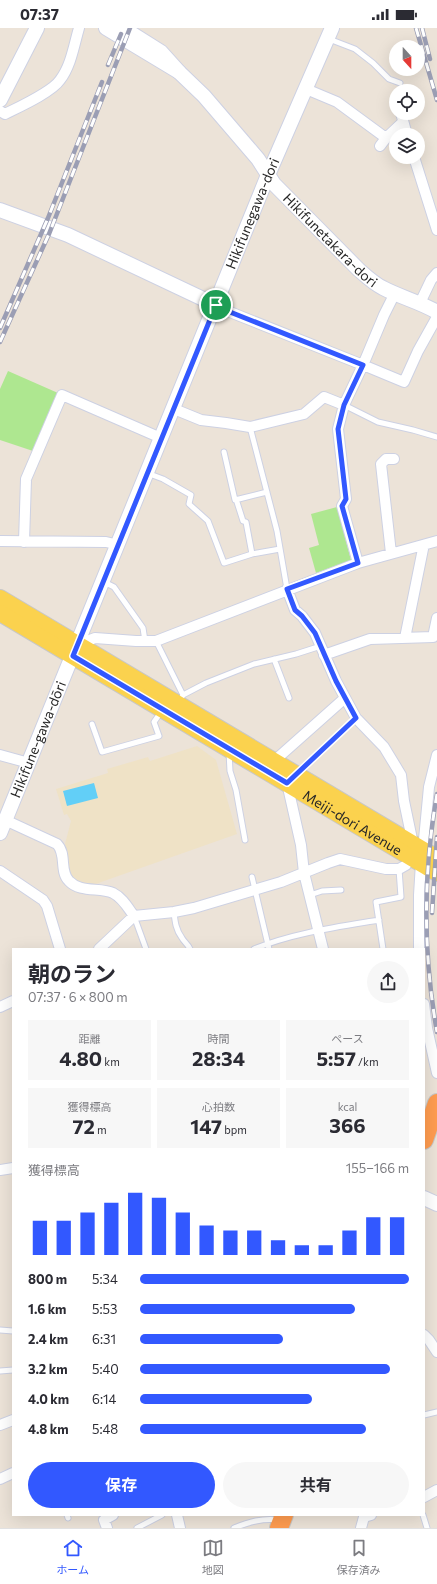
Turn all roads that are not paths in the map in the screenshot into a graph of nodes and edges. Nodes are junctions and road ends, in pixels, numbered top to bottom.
1 (37, 28) edge
2 (79, 28) edge
3 (106, 28) edge
4 (123, 28) edge
5 (140, 32) edge
6 (329, 33) edge
7 (179, 72) junction
8 (400, 83) dead end
9 (306, 89) junction
10 (0, 100) edge
11 (0, 111) edge
12 (400, 120) edge
13 (416, 164) edge
14 (268, 175) junction
15 (0, 210) edge
16 (437, 230) edge
17 (437, 273) edge
18 (394, 293) junction
19 (420, 303) junction
20 (216, 305) junction
21 (437, 312) edge
22 (437, 317) edge
23 (363, 365) junction
24 (344, 405) junction
25 (174, 409) junction
26 (250, 427) junction
27 (161, 438) junction
28 (437, 438) edge
29 (224, 452) dead end
30 (394, 458) dead end
31 (147, 473) junction
32 (267, 492) junction
33 (236, 499) junction
34 (0, 541) edge
35 (437, 541) edge
36 (24, 542) junction
37 (119, 545) junction
38 (423, 545) junction
39 (280, 549) junction
40 (391, 553) junction
41 (252, 554) junction
42 (358, 563) junction
43 (103, 582) junction
44 (287, 589) junction
45 (0, 598) edge
46 (0, 613) edge
47 (437, 618) edge
48 (405, 638) junction
49 (145, 641) junction
50 (156, 641) junction
51 (322, 650) junction
52 (75, 651) junction
53 (274, 659) junction
54 (289, 698) dead end
55 (345, 698) junction
56 (180, 699) junction
57 (163, 710) junction
58 (356, 718) junction
59 (92, 724) dead end
60 (229, 749) junction
61 (0, 755) edge
62 (437, 755) edge
63 (273, 762) junction
64 (29, 763) junction
65 (291, 779) junction
66 (5, 820) junction
67 (0, 833) edge
68 (246, 840) dead end
69 (417, 854) junction
70 (437, 858) edge
71 (399, 869) junction
72 (0, 871) edge
73 (437, 873) edge
74 (304, 874) junction
75 (252, 877) dead end
76 (254, 889) junction
77 (341, 890) dead end
78 (310, 895) junction
79 (174, 912) junction
80 (134, 916) junction
81 (378, 920) junction
82 (318, 931) junction
83 (418, 945) edge
84 (268, 946) edge
85 (60, 948) edge
86 (103, 948) edge
87 (146, 948) edge
88 (190, 948) edge
89 (323, 948) edge
90 (383, 948) edge
91 (12, 1001) edge
92 (0, 1007) edge
93 (425, 1028) edge
94 (437, 1073) edge
95 (437, 1103) edge
96 (425, 1137) edge
97 (12, 1168) edge
98 (0, 1170) edge
99 (425, 1198) edge
100 (437, 1204) edge
101 (0, 1330) edge
102 (12, 1330) edge
103 (425, 1336) edge
104 (437, 1352) edge
105 (12, 1370) edge
106 (0, 1371) edge
107 (437, 1412) edge
108 (425, 1415) edge
109 (12, 1420) edge
110 (0, 1425) edge
111 (12, 1473) edge
112 (0, 1479) edge
113 (437, 1490) edge
114 (425, 1496) edge
115 (110, 1516) edge
116 (160, 1516) edge
117 (177, 1516) edge
118 (366, 1516) edge
119 (422, 1516) edge
120 (282, 1521) edge
121 (107, 1528) edge
122 (137, 1528) edge
123 (180, 1528) edge
124 (234, 1528) edge
125 (360, 1528) edge
126 (427, 1528) edge

1 - 10 street
2 - 11 street
3 - 7 street, Hikifunetakara-dori
4 - 5 street, Hikifunetakara-dori
5 - 7 street, Hikifunetakara-dori
6 - 8 lane
6 - 9 street, Hikifunegawa-dori
7 - 14 street, Hikifunetakara-dori
9 - 12 street
9 - 14 street, Hikifunegawa-dori
13 - 16 street
14 - 18 street, Hikifunetakara-dori
14 - 20 street, Hikifunegawa-dori
15 - 20 street
17 - 19 street
18 - 19 street, Hikifunetakara-dori
18 - 23 street
19 - 21 street, Hikifunetakara-dori
20 - 23 street
20 - 25 street, Hikifunegawa-dori
22 - 23 street
23 - 24 street
24 - 26 street
24 - 28 lane
24 - 42 street
25 - 26 street
25 - 27 street, Hikifunegawa-dori
26 - 32 lane
27 - 31 street, Hikifunegawa-dori
27 - 36 street
29 - 33 lane
30 - 40 street
31 - 37 street, Hikifunegawa-dori
31 - 41 lane
32 - 33 lane
32 - 39 lane
33 - 41 lane
34 - 36 street
35 - 38 street
36 - 37 street
37 - 43 street, Hikifunegawa-dori
38 - 40 street
38 - 48 street
39 - 41 lane
39 - 44 lane
40 - 42 street
42 - 44 street
43 - 49 lane
43 - 52 street, Hikifunegawa-dori
44 - 50 street
44 - 51 street
45 - 52 main road, Meiji-dori Avenue
46 - 52 main road, Meiji-dori Avenue
47 - 48 street
48 - 51 street
49 - 50 street
49 - 52 street
50 - 56 lane
51 - 53 lane
51 - 55 street
52 - 56 main road, Meiji-dori Avenue
52 - 57 main road, Meiji-dori Avenue
52 - 64 street, Hikifune-gawa-dōri
53 - 54 lane
53 - 56 lane
55 - 58 street
55 - 63 street
56 - 63 main road, Meiji-dori Avenue
57 - 59 lane
57 - 60 main road, Meiji-dori Avenue
58 - 65 lane
58 - 69 street
60 - 65 main road, Meiji-dori Avenue
60 - 68 lane
61 - 64 street
62 - 69 street
63 - 65 main road, Meiji-dori Avenue
64 - 66 street, Hikifune-gawa-dōri
65 - 69 main road, Meiji-dori Avenue
65 - 74 street
66 - 67 street, Hikifune-gawa-dōri
66 - 80 street
69 - 70 main road, Meiji-dori Avenue
69 - 71 street
69 - 73 main road, Meiji-dori Avenue
69 - 83 street
71 - 74 street
71 - 81 lane
72 - 85 street
74 - 76 street
74 - 78 street
75 - 76 lane
76 - 79 street
76 - 84 lane
77 - 78 lane
78 - 82 street
79 - 80 street
79 - 88 lane
80 - 86 street
80 - 87 lane
81 - 82 lane
81 - 90 lane
82 - 84 lane
82 - 89 street
91 - 92 street
93 - 94 street
95 - 96 highway
97 - 98 street
99 - 100 street
101 - 102 lane
103 - 104 street
105 - 106 lane
107 - 108 lane
109 - 110 street
111 - 112 street
113 - 114 street
115 - 121 street
116 - 122 lane
117 - 123 street
118 - 125 street
119 - 126 lane
120 - 124 lane

